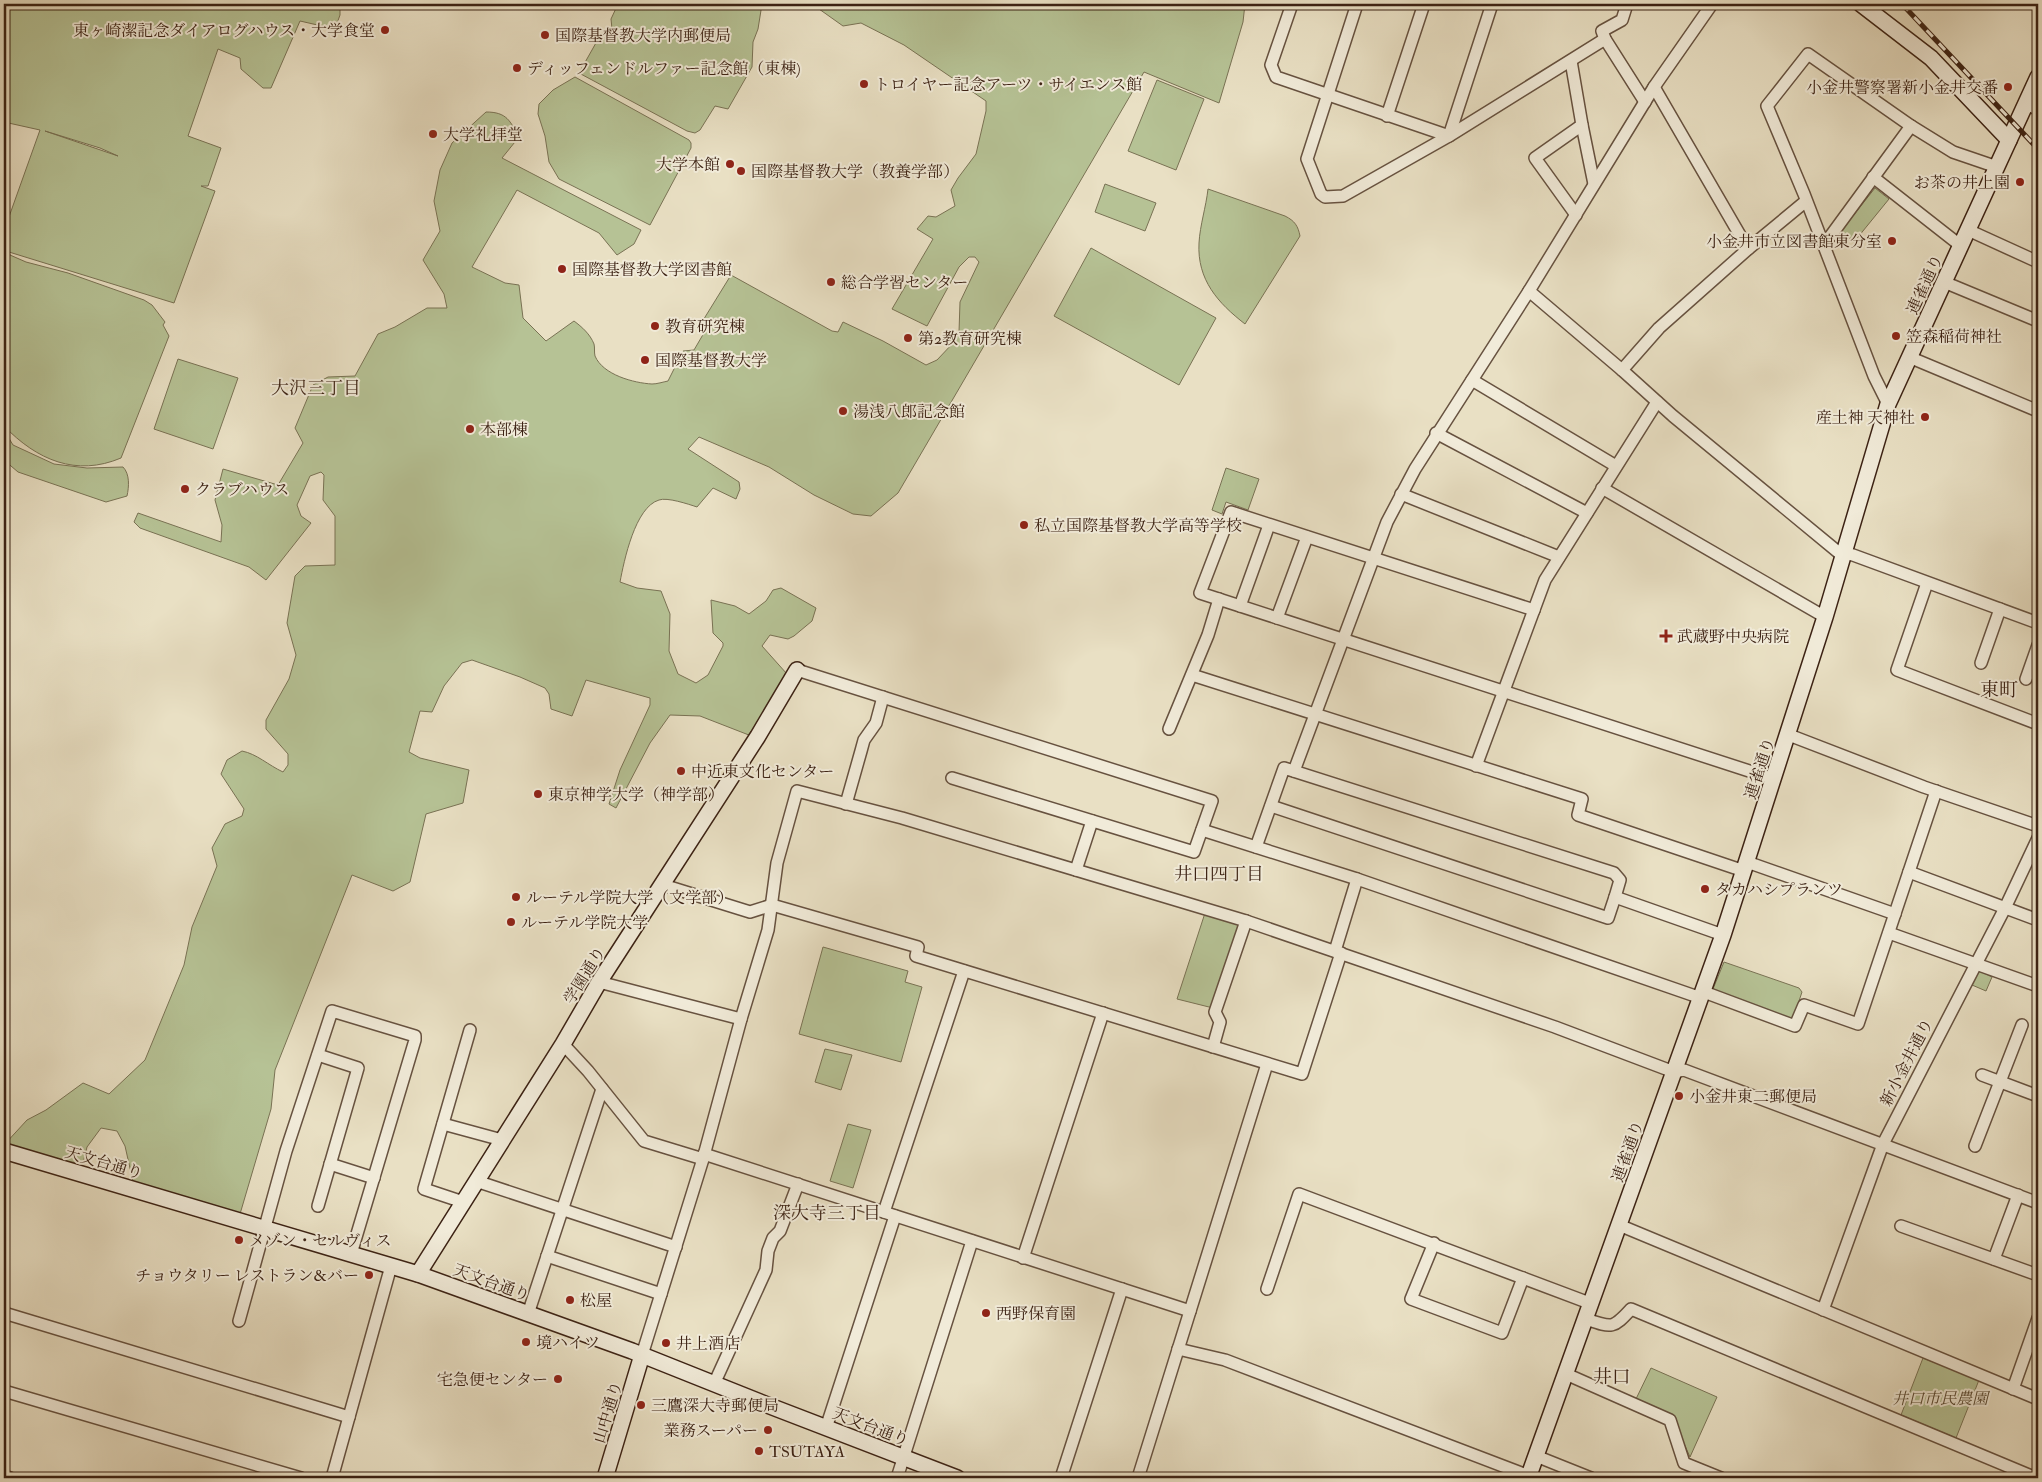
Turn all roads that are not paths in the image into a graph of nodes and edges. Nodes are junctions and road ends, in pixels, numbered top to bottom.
1 (1292, 4) edge
2 (1357, 4) edge
3 (1424, 4) edge
4 (1492, 4) edge
5 (1627, 4) edge
6 (1712, 4) edge
7 (1861, 4) edge
8 (1605, 39) junction
9 (1571, 61) junction
10 (2038, 77) edge
11 (1654, 87) junction
12 (1327, 96) junction
13 (1645, 102) junction
14 (2032, 106) edge
15 (1387, 116) junction
16 (1582, 125) junction
17 (1911, 126) junction
18 (1450, 136) junction
19 (2009, 140) junction
20 (1998, 167) junction
21 (1873, 177) junction
22 (1594, 184) junction
23 (1806, 201) junction
24 (1576, 215) junction
25 (1968, 230) junction
26 (1824, 245) junction
27 (1961, 246) junction
28 (1748, 249) junction
29 (2038, 262) edge
30 (1944, 282) junction
31 (1529, 291) junction
32 (2038, 321) edge
33 (1909, 357) junction
34 (1622, 370) junction
35 (1472, 380) junction
36 (1657, 402) junction
37 (1888, 404) junction
38 (2038, 412) edge
39 (1436, 433) junction
40 (1616, 466) junction
41 (1602, 488) junction
42 (1402, 494) junction
43 (1587, 513) junction
44 (1269, 525) junction
45 (1307, 537) junction
46 (1845, 553) junction
47 (1559, 557) junction
48 (1374, 559) junction
49 (1928, 583) junction
50 (1219, 599) junction
51 (1240, 606) junction
52 (2000, 609) junction
53 (1534, 610) junction
54 (1825, 617) junction
55 (1276, 618) junction
56 (2038, 623) edge
57 (1344, 640) junction
58 (2038, 645) edge
59 (1981, 664) dead end
60 (797, 670) joint
61 (1192, 675) junction
62 (2026, 679) dead end
63 (1503, 692) junction
64 (882, 697) junction
65 (1316, 714) junction
66 (2038, 724) edge
67 (1169, 728) dead end
68 (1789, 735) junction
69 (1476, 766) junction
70 (1294, 771) junction
71 (952, 778) dead end
72 (1774, 780) junction
73 (1936, 791) junction
74 (846, 804) junction
75 (1271, 806) junction
76 (1092, 821) junction
77 (2038, 826) edge
78 (1202, 830) junction
79 (2038, 838) edge
80 (1256, 847) junction
81 (1746, 867) junction
82 (1076, 870) junction
83 (1909, 872) junction
84 (1357, 879) junction
85 (663, 885) junction
86 (1615, 897) junction
87 (772, 904) junction
88 (2005, 908) junction
89 (1895, 914) junction
90 (2038, 920) edge
91 (1246, 921) junction
92 (1889, 933) junction
93 (1723, 935) junction
94 (1338, 952) junction
95 (1976, 965) junction
96 (964, 971) junction
97 (599, 982) junction
98 (2038, 986) edge
99 (1702, 995) junction
100 (1103, 1013) junction
101 (741, 1019) junction
102 (2022, 1025) dead end
103 (470, 1030) dead end
104 (563, 1044) junction
105 (1213, 1047) junction
106 (318, 1055) junction
107 (1267, 1064) junction
108 (1674, 1072) junction
109 (1982, 1075) dead end
110 (2000, 1082) junction
111 (602, 1089) junction
112 (2038, 1096) edge
113 (443, 1124) junction
114 (502, 1140) junction
115 (1883, 1144) junction
116 (1975, 1146) dead end
117 (4, 1151) edge
118 (703, 1156) junction
119 (330, 1164) junction
120 (374, 1178) junction
121 (476, 1181) junction
122 (798, 1184) junction
123 (2018, 1196) junction
124 (463, 1202) junction
125 (2038, 1203) edge
126 (318, 1206) dead end
127 (562, 1209) junction
128 (884, 1212) junction
129 (895, 1216) junction
130 (1619, 1226) junction
131 (1901, 1226) dead end
132 (263, 1228) junction
133 (972, 1241) junction
134 (1434, 1244) junction
135 (676, 1247) junction
136 (351, 1254) junction
137 (547, 1256) junction
138 (1023, 1258) junction
139 (1994, 1259) junction
140 (391, 1266) junction
141 (418, 1274) junction
142 (2038, 1275) edge
143 (1523, 1278) junction
144 (1122, 1289) junction
145 (1267, 1289) dead end
146 (661, 1294) junction
147 (1592, 1304) junction
148 (1823, 1310) junction
149 (1190, 1311) junction
150 (4, 1313) edge
151 (528, 1314) junction
152 (2038, 1318) edge
153 (1586, 1319) junction
154 (238, 1321) dead end
155 (1178, 1348) junction
156 (642, 1355) junction
157 (1566, 1374) junction
158 (714, 1384) junction
159 (2013, 1389) junction
160 (4, 1391) edge
161 (2038, 1399) edge
162 (349, 1416) junction
163 (826, 1428) junction
164 (1536, 1456) junction
165 (904, 1457) junction
166 (4, 1476) edge
167 (282, 1476) edge
168 (1529, 1477) edge
169 (10, 1478) edge
170 (301, 1478) edge
171 (332, 1478) edge
172 (604, 1478) edge
173 (897, 1478) edge
174 (957, 1478) edge
175 (1061, 1478) edge
176 (1138, 1478) edge
177 (1590, 1478) edge
178 (1721, 1478) edge
179 (2036, 1478) edge

1 - 12 street
2 - 12 street
3 - 15 street
4 - 18 street
5 - 8 street
6 - 11 street
7 - 19 main road
8 - 9 street
8 - 13 street
9 - 16 street
9 - 18 street
10 - 14 main road, 連雀通り
11 - 13 street
11 - 28 street
12 - 15 street
12 - 18 street
13 - 22 street
14 - 19 main road, 連雀通り
15 - 18 street
16 - 22 street
16 - 24 street
17 - 20 street
17 - 21 street
17 - 23 street
19 - 20 main road, 連雀通り
20 - 25 main road, 連雀通り
21 - 26 street
21 - 27 street
22 - 24 street
23 - 26 street
23 - 28 street
24 - 31 street
25 - 27 main road, 連雀通り
25 - 29 street
26 - 37 street
27 - 30 main road, 連雀通り
28 - 34 street
30 - 32 street
30 - 33 main road, 連雀通り
31 - 34 street
31 - 35 street
33 - 37 main road, 連雀通り
33 - 38 street
34 - 36 street
35 - 39 street
35 - 40 street
36 - 40 street
36 - 46 street
37 - 46 main road, 連雀通り
39 - 42 street
39 - 43 street
40 - 41 street
41 - 43 street
41 - 54 street
42 - 47 street
42 - 48 street
43 - 47 street
44 - 45 street
44 - 50 street
44 - 51 street
45 - 48 street
45 - 55 street
46 - 49 street
46 - 54 main road, 連雀通り
47 - 53 street
48 - 53 street
48 - 57 street
49 - 52 street
49 - 66 street
50 - 51 street
50 - 61 street
51 - 55 street
52 - 56 street
52 - 59 street
53 - 63 street
54 - 68 main road, 連雀通り
55 - 57 street
57 - 63 street
57 - 65 street
58 - 62 street
60 - 64 street
60 - 85 main road, 学園通り
61 - 65 street
61 - 67 street
63 - 69 street
63 - 72 street
64 - 74 street
64 - 78 street
65 - 69 street
65 - 70 street
68 - 72 main road, 連雀通り
68 - 73 street
69 - 81 street
70 - 75 street
70 - 86 street
71 - 76 street
72 - 81 main road, 連雀通り
73 - 77 street
73 - 83 street
74 - 82 street
74 - 87 street
75 - 80 street
75 - 86 street
76 - 78 street
76 - 82 street
78 - 80 street
79 - 88 street, 新小金井通り
80 - 84 street
81 - 89 street
81 - 93 main road, 連雀通り
82 - 91 street
83 - 88 street
83 - 89 street
84 - 94 street
84 - 99 street
85 - 87 street
85 - 97 main road, 学園通り
86 - 93 street
87 - 96 street
87 - 101 street
88 - 90 street
88 - 95 street, 新小金井通り
89 - 92 street
91 - 94 street
91 - 105 street
92 - 95 street
92 - 99 street
93 - 99 main road, 連雀通り
94 - 107 street
94 - 108 street
95 - 98 street
95 - 115 street, 新小金井通り
96 - 100 street
96 - 128 street
97 - 101 street
97 - 104 main road, 学園通り
99 - 108 main road, 連雀通り
100 - 105 street
100 - 138 street
101 - 118 street
102 - 110 street
103 - 113 street
104 - 111 street
104 - 114 main road, 学園通り
105 - 107 street
106 - 119 street
106 - 120 street
106 - 132 street
107 - 149 street
108 - 115 street
108 - 130 main road, 連雀通り
109 - 110 street
110 - 112 street
110 - 116 street
111 - 118 street
111 - 127 street
113 - 114 street
113 - 124 street
114 - 121 main road, 学園通り
115 - 123 street
115 - 148 street, 新小金井通り
117 - 132 main road, 天文台通り
118 - 122 street
118 - 135 street
119 - 120 street
119 - 126 street
120 - 136 street
121 - 124 main road, 学園通り
121 - 127 street
122 - 128 street
122 - 158 street
123 - 125 street
123 - 139 street
124 - 141 main road, 学園通り
127 - 135 street
127 - 137 street
128 - 129 street
129 - 133 street
129 - 163 street
130 - 147 main road, 連雀通り
130 - 148 street
131 - 139 street
132 - 136 main road, 天文台通り
132 - 154 street
133 - 138 street
133 - 165 street
134 - 143 street
134 - 143 street
134 - 145 street
135 - 146 street
136 - 140 main road, 天文台通り
137 - 146 street
137 - 151 street
138 - 144 street
139 - 142 street
140 - 141 main road, 天文台通り
140 - 162 street
141 - 151 main road, 天文台通り
143 - 147 street
144 - 149 street
144 - 175 street
146 - 156 street
147 - 153 main road, 連雀通り
148 - 159 street
149 - 155 street
150 - 162 street
151 - 156 main road, 天文台通り
152 - 159 street
153 - 157 main road, 連雀通り
153 - 179 street
155 - 168 street
155 - 176 street
156 - 158 main road, 天文台通り
156 - 172 main road, 山中通り
157 - 164 main road, 連雀通り
157 - 178 street
158 - 163 main road, 天文台通り
159 - 161 street
160 - 167 street
162 - 171 street
163 - 165 main road, 天文台通り
164 - 168 main road, 連雀通り
164 - 177 street
165 - 173 street
165 - 174 main road, 天文台通り
166 - 169 street
167 - 170 street

